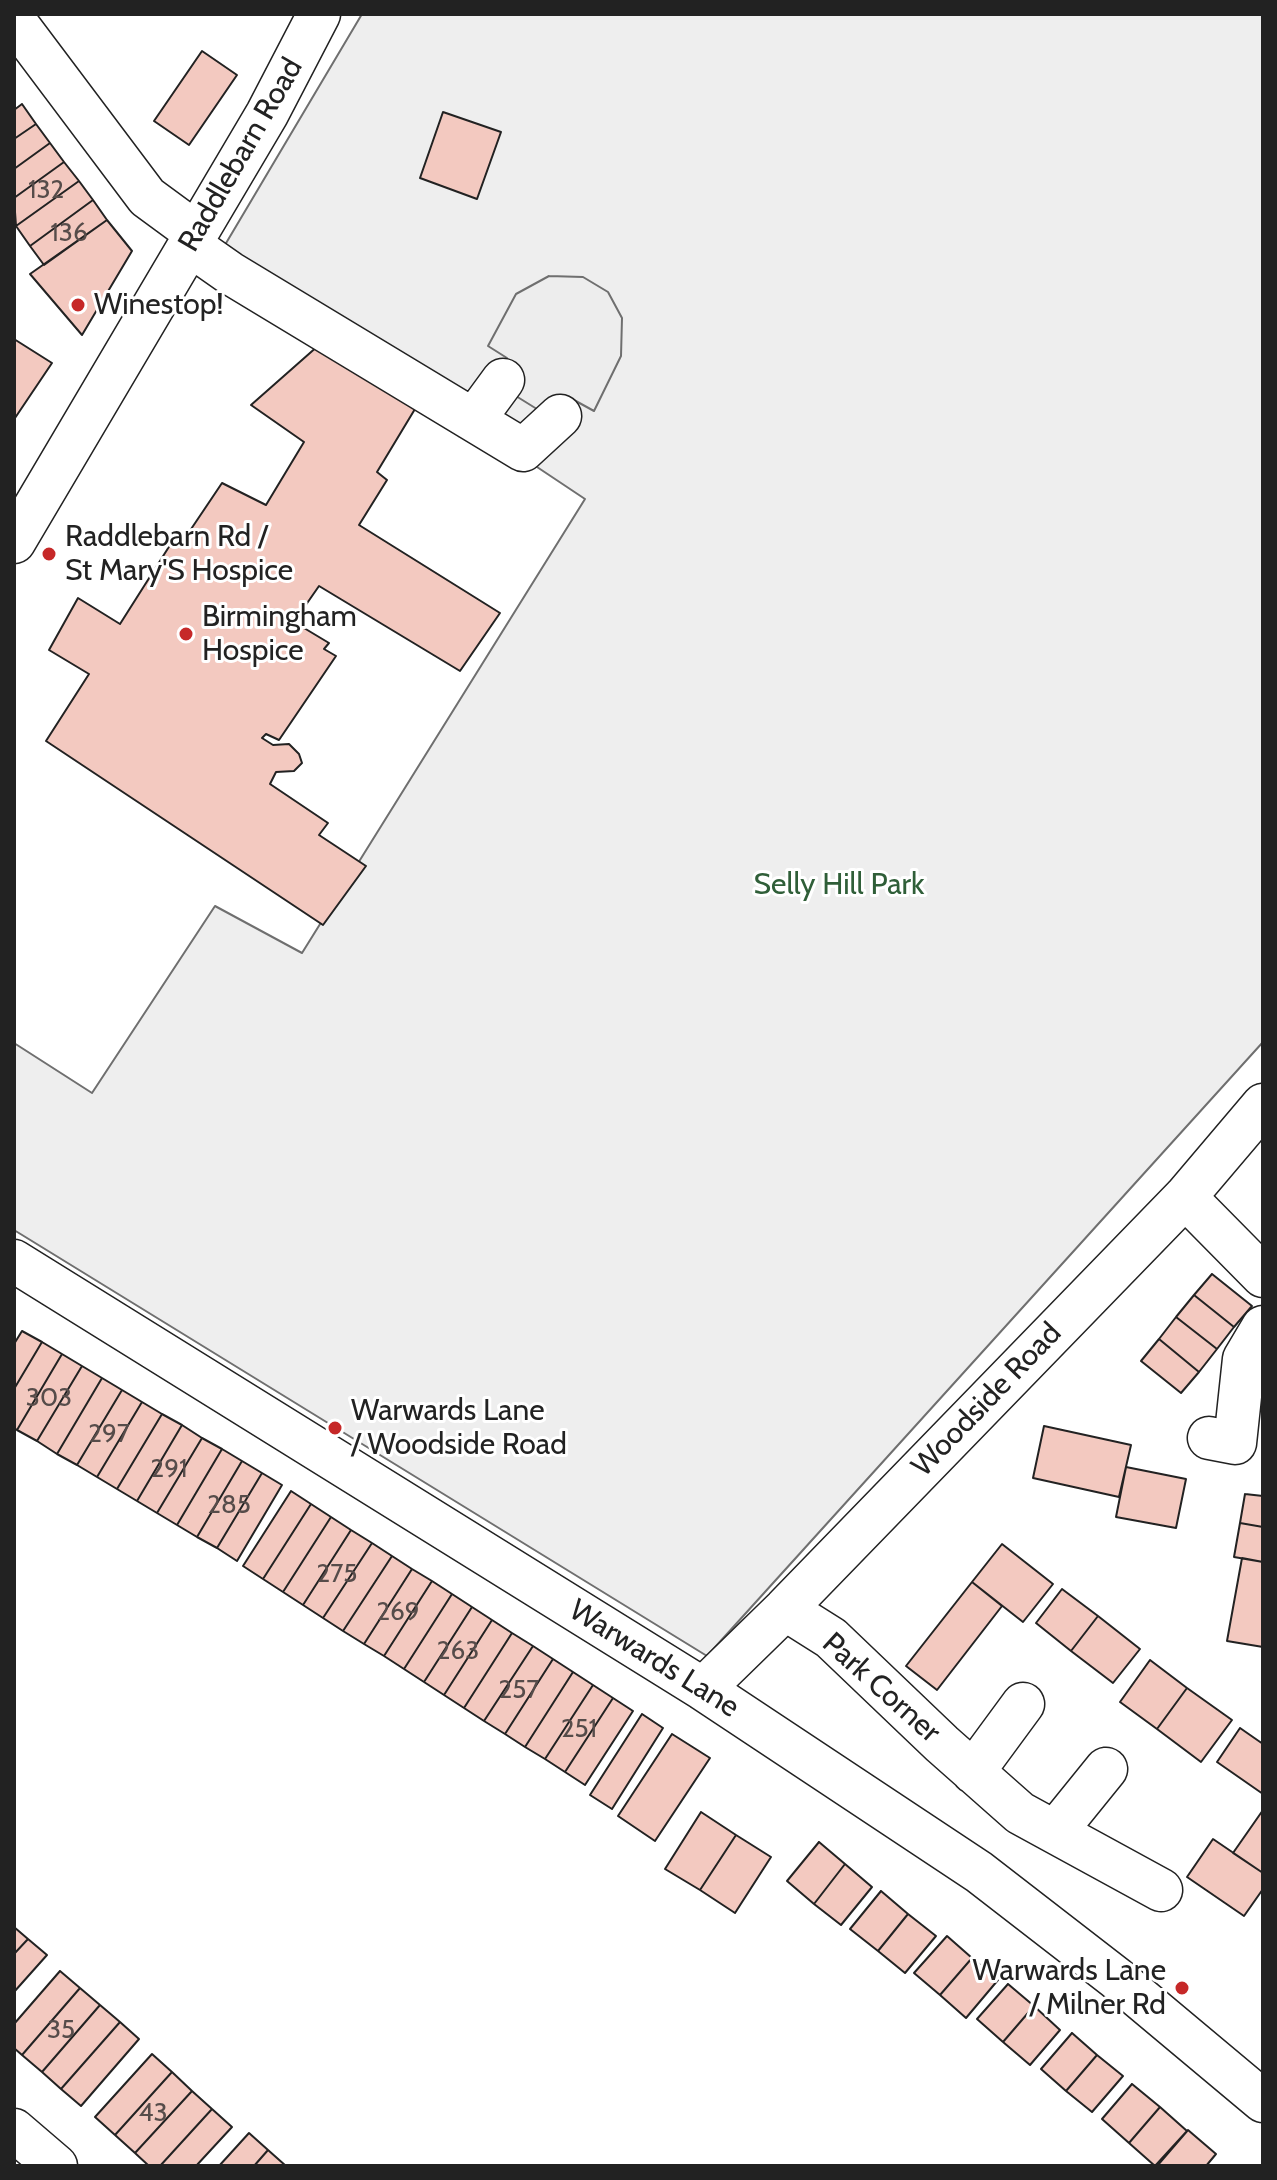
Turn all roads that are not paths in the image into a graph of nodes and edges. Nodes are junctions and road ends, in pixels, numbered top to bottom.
1 (319, 14) edge
2 (14, 20) edge
3 (193, 239) junction
4 (503, 380) dead end
5 (560, 416) dead end
6 (470, 418) junction
7 (14, 542) edge
8 (1263, 1105) edge
9 (1185, 1197) junction
10 (14, 1261) edge
11 (1263, 1276) edge
12 (1263, 1327) edge
13 (1209, 1438) dead end
14 (785, 1609) junction
15 (703, 1689) junction
16 (1023, 1704) dead end
17 (1106, 1769) dead end
18 (973, 1772) junction
19 (1055, 1832) junction
20 (1161, 1890) dead end
21 (1263, 2101) edge
22 (14, 2130) edge
23 (56, 2166) edge

1 - 3 street, Raddlebarn Road
2 - 3 street
3 - 6 street
3 - 7 street, Raddlebarn Road
4 - 6 street
5 - 6 street
8 - 9 street, Woodside Road
9 - 11 street
9 - 14 street, Woodside Road
10 - 15 street, Warwards Lane
12 - 13 street
14 - 15 street, Woodside Road
14 - 18 street, Park Corner
15 - 21 street, Warwards Lane
16 - 18 street
17 - 19 street
18 - 19 street, Park Corner
19 - 20 street, Park Corner
22 - 23 street

